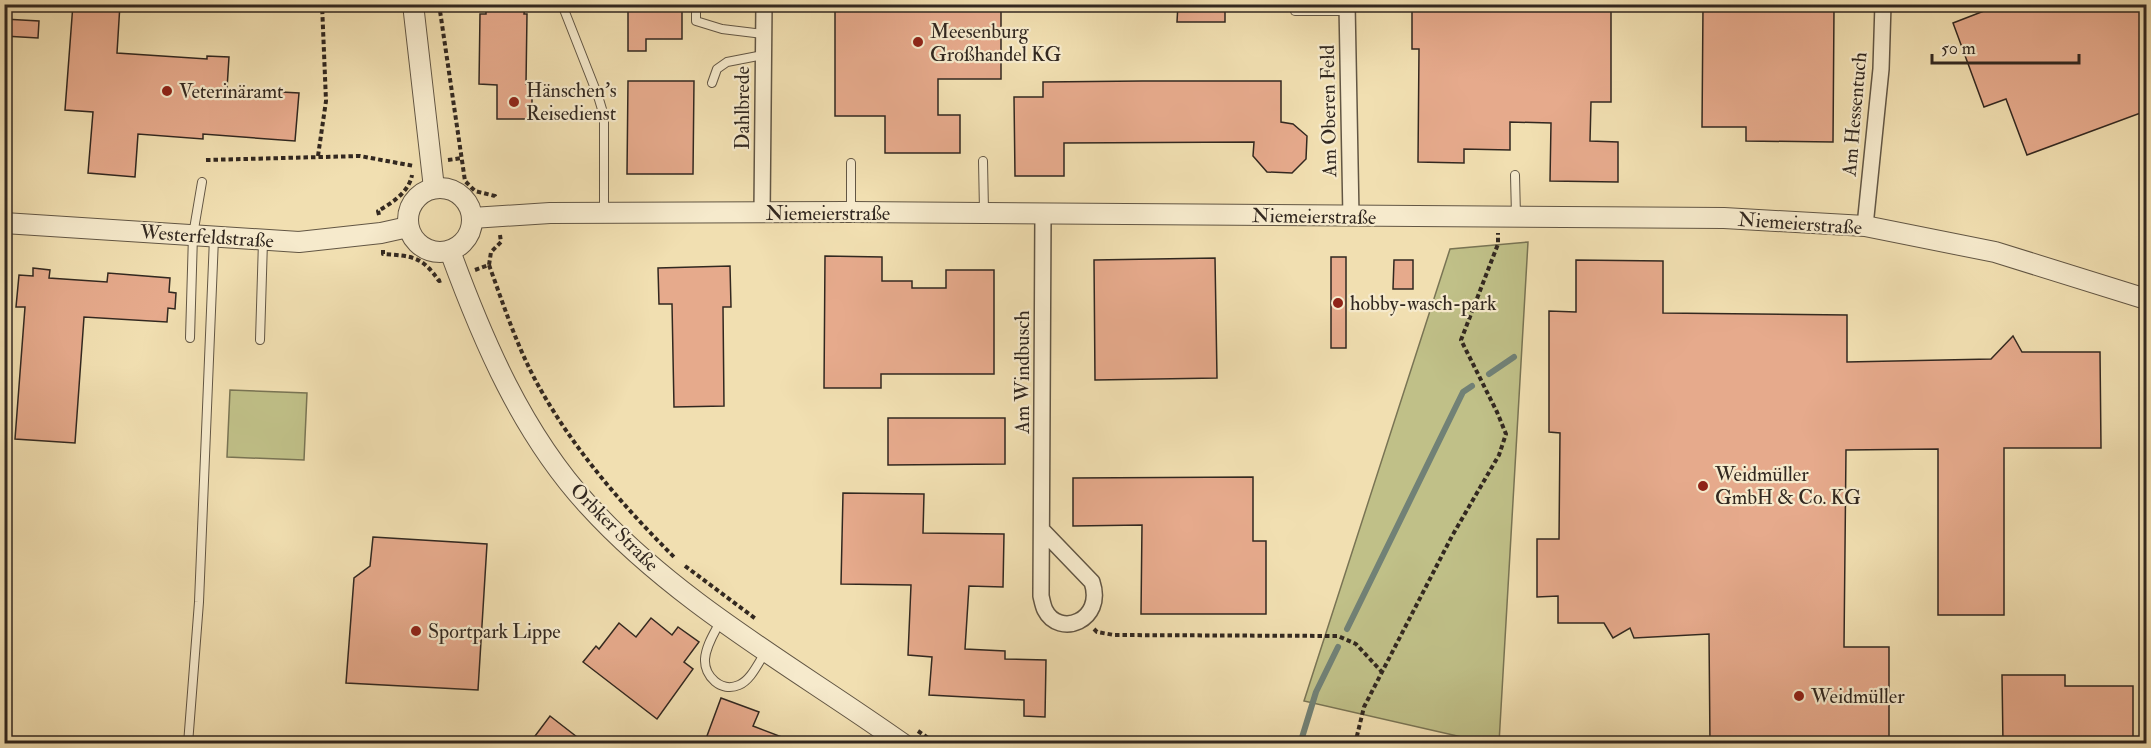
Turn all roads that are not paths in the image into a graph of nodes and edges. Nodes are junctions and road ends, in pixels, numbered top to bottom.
1 (413, 4) edge
2 (696, 4) edge
3 (764, 4) edge
4 (1883, 4) edge
5 (563, 7) dead end
6 (1347, 8) edge
7 (1295, 11) dead end
8 (763, 34) junction
9 (763, 55) junction
10 (712, 83) dead end
11 (983, 161) dead end
12 (851, 163) dead end
13 (1515, 175) dead end
14 (202, 183) dead end
15 (434, 188) junction
16 (604, 212) junction
17 (851, 212) junction
18 (762, 213) junction
19 (984, 213) junction
20 (1042, 213) junction
21 (1351, 217) junction
22 (1507, 217) junction
23 (472, 218) junction
24 (4, 223) edge
25 (1864, 226) junction
26 (408, 227) junction
27 (193, 235) junction
28 (214, 236) junction
29 (263, 241) junction
30 (450, 251) junction
31 (2146, 299) edge
32 (190, 338) dead end
33 (260, 340) dead end
34 (1042, 530) junction
35 (722, 619) junction
36 (766, 651) junction
37 (188, 744) edge
38 (903, 744) edge

1 - 15 street
2 - 8 lane
3 - 8 street, Dahlbrede
4 - 25 street, Am Hessentuch
5 - 16 lane
6 - 7 lane
6 - 21 street, Am Oberen Feld
8 - 9 street, Dahlbrede
9 - 10 lane
9 - 18 street, Dahlbrede
11 - 19 lane
12 - 17 lane
13 - 22 lane
14 - 27 lane
15 - 23 street
15 - 26 street
16 - 18 street, Niemeierstraße
16 - 23 street, Niemeierstraße
17 - 18 street, Niemeierstraße
17 - 19 street, Niemeierstraße
19 - 20 street, Niemeierstraße
20 - 21 street, Niemeierstraße
20 - 34 street, Am Windbusch
21 - 22 street, Niemeierstraße
22 - 25 street, Niemeierstraße
23 - 30 street
24 - 27 street, Westerfeldstraße
25 - 31 street, Niemeierstraße
26 - 29 street, Westerfeldstraße
26 - 30 street
27 - 28 street, Westerfeldstraße
27 - 32 lane
28 - 29 street, Westerfeldstraße
28 - 37 lane
29 - 33 lane
30 - 35 street, Orbker Straße
34 - 34 street, Am Windbusch
35 - 36 street, Orbker Straße
35 - 36 lane
36 - 38 street, Orbker Straße

